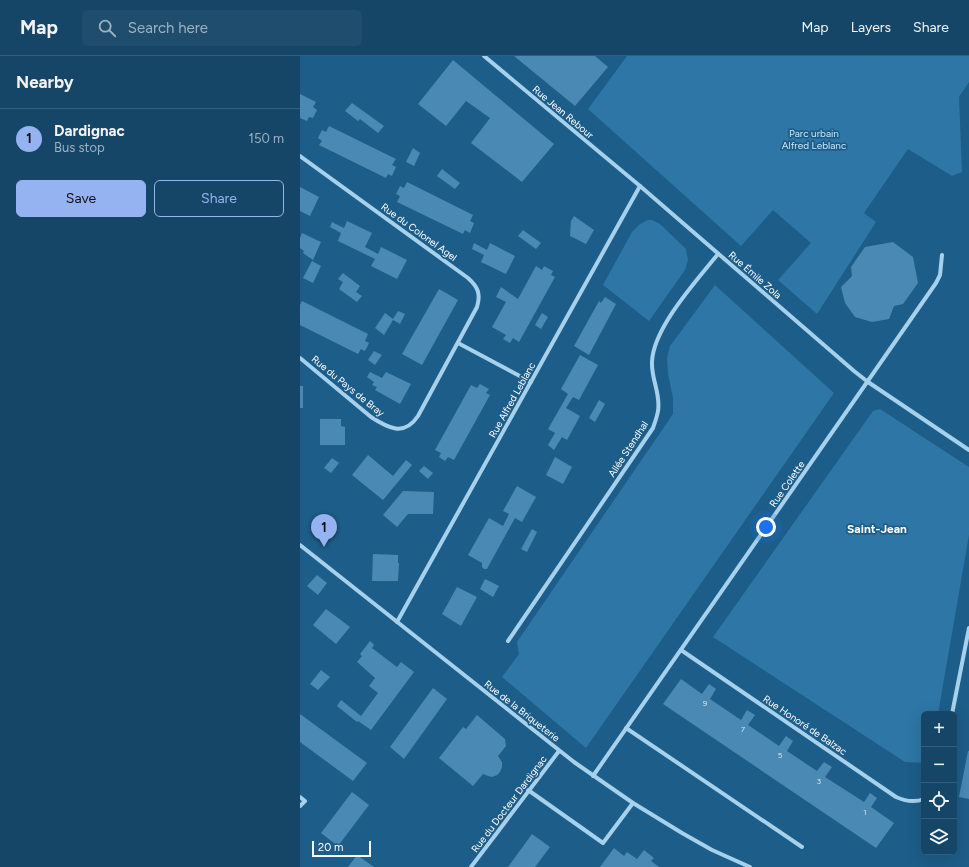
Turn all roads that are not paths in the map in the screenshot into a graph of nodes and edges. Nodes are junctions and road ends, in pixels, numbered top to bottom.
1 (484, 56) edge
2 (300, 156) edge
3 (632, 180) joint
4 (640, 186) junction
5 (718, 254) junction
6 (942, 255) dead end
7 (458, 343) junction
8 (300, 358) edge
9 (531, 382) junction
10 (868, 382) junction
11 (969, 450) edge
12 (300, 545) edge
13 (397, 622) junction
14 (969, 628) edge
15 (508, 641) dead end
16 (681, 650) junction
17 (953, 711) edge
18 (626, 728) junction
19 (559, 751) junction
20 (593, 776) junction
21 (528, 790) junction
22 (300, 797) edge
23 (921, 800) edge
24 (633, 803) junction
25 (300, 806) edge
26 (802, 848) dead end
27 (471, 867) edge
28 (750, 867) edge

1 - 3 street, Rue Jean Rebour
2 - 7 street, Rue du Colonel Agel
3 - 4 street, Rue Émile Zola
4 - 5 street, Rue Émile Zola
4 - 9 street, Rue Alfred Leblanc
5 - 10 street, Rue Émile Zola
5 - 15 street, Allée Stendhal
6 - 10 street, Rue Colette
7 - 8 street, Rue du Pays de Bray
7 - 9 street
9 - 13 street, Rue Alfred Leblanc
10 - 11 street, Rue Émile Zola
10 - 16 street, Rue Colette
12 - 13 street, Rue de la Briqueterie
13 - 19 street, Rue de la Briqueterie
14 - 17 street
16 - 18 street, Rue Colette
16 - 23 street, Rue Honoré de Balzac
18 - 20 street, Rue Colette
18 - 26 street
19 - 20 street, Rue de la Briqueterie
19 - 21 street, Rue du Docteur Dardignac
20 - 24 street, Rue de la Briqueterie
21 - 24 street
21 - 27 street, Rue du Docteur Dardignac
22 - 25 street
24 - 28 street, Rue de la Briqueterie

